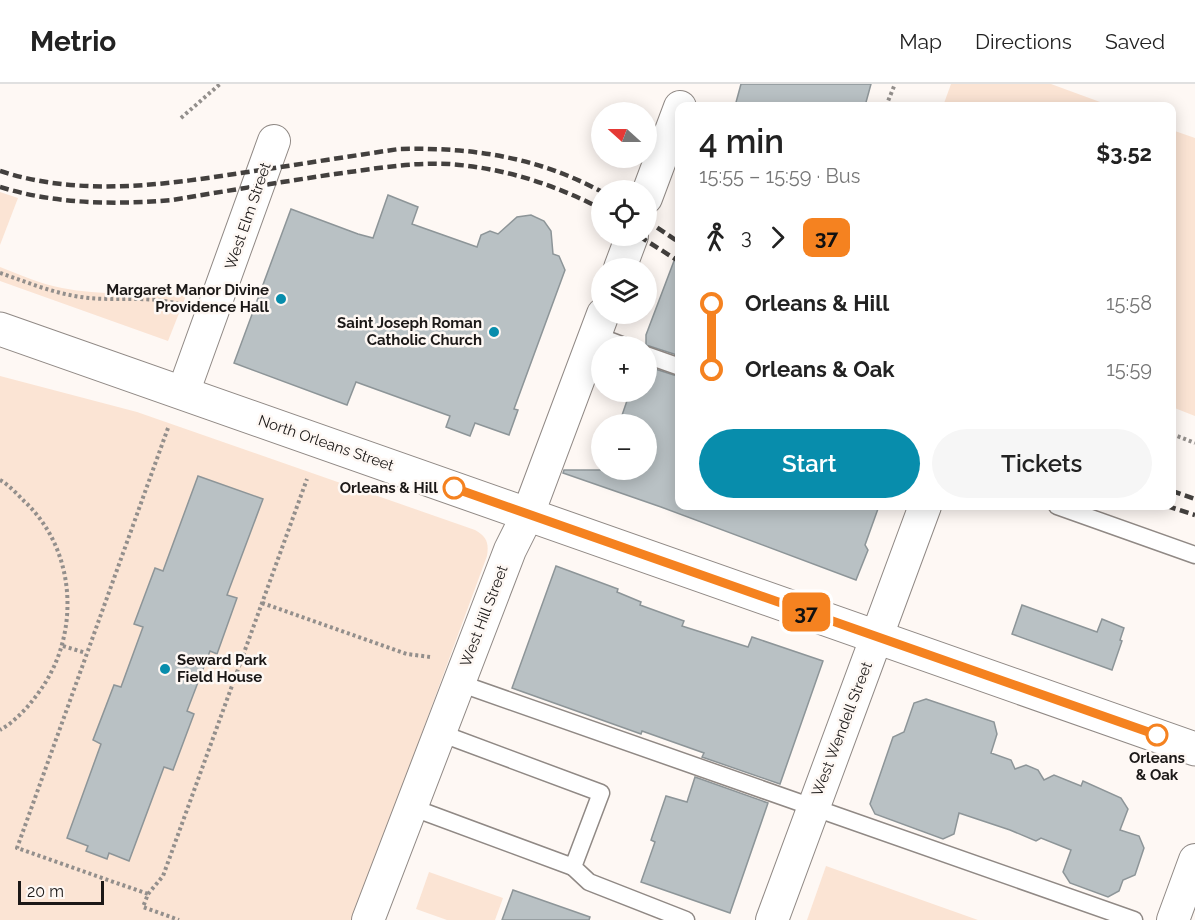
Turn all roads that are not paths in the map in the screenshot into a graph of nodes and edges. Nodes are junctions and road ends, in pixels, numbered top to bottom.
1 (688, 84) edge
2 (682, 102) edge
3 (675, 120) edge
4 (274, 141) dead end
5 (653, 180) edge
6 (599, 325) edge
7 (0, 329) edge
8 (612, 336) edge
9 (657, 359) edge
10 (675, 365) edge
11 (183, 393) junction
12 (924, 510) edge
13 (1068, 510) edge
14 (528, 514) junction
15 (1195, 555) edge
16 (876, 637) junction
17 (459, 683) junction
18 (440, 733) junction
19 (1195, 748) edge
20 (411, 807) junction
21 (813, 807) junction
22 (1195, 860) edge
23 (573, 867) junction
24 (368, 920) edge
25 (686, 920) edge
26 (772, 920) edge
27 (1134, 920) edge
28 (1173, 920) edge

1 - 2 street
3 - 5 street
4 - 11 street, West Elm Street
6 - 8 lane
6 - 14 street, West Hill Street
7 - 11 street, North Orleans Street
9 - 10 lane
11 - 14 street, North Orleans Street
12 - 16 street, West Wendell Street
13 - 15 lane
14 - 16 street, North Orleans Street
14 - 17 street, West Hill Street
16 - 19 street, North Orleans Street
16 - 21 street, West Wendell Street
17 - 18 street, West Hill Street
17 - 21 lane
18 - 20 street, West Hill Street
18 - 23 lane
20 - 23 lane
20 - 24 street, West Hill Street
21 - 26 street, West Wendell Street
21 - 27 lane
22 - 28 street
23 - 25 lane

